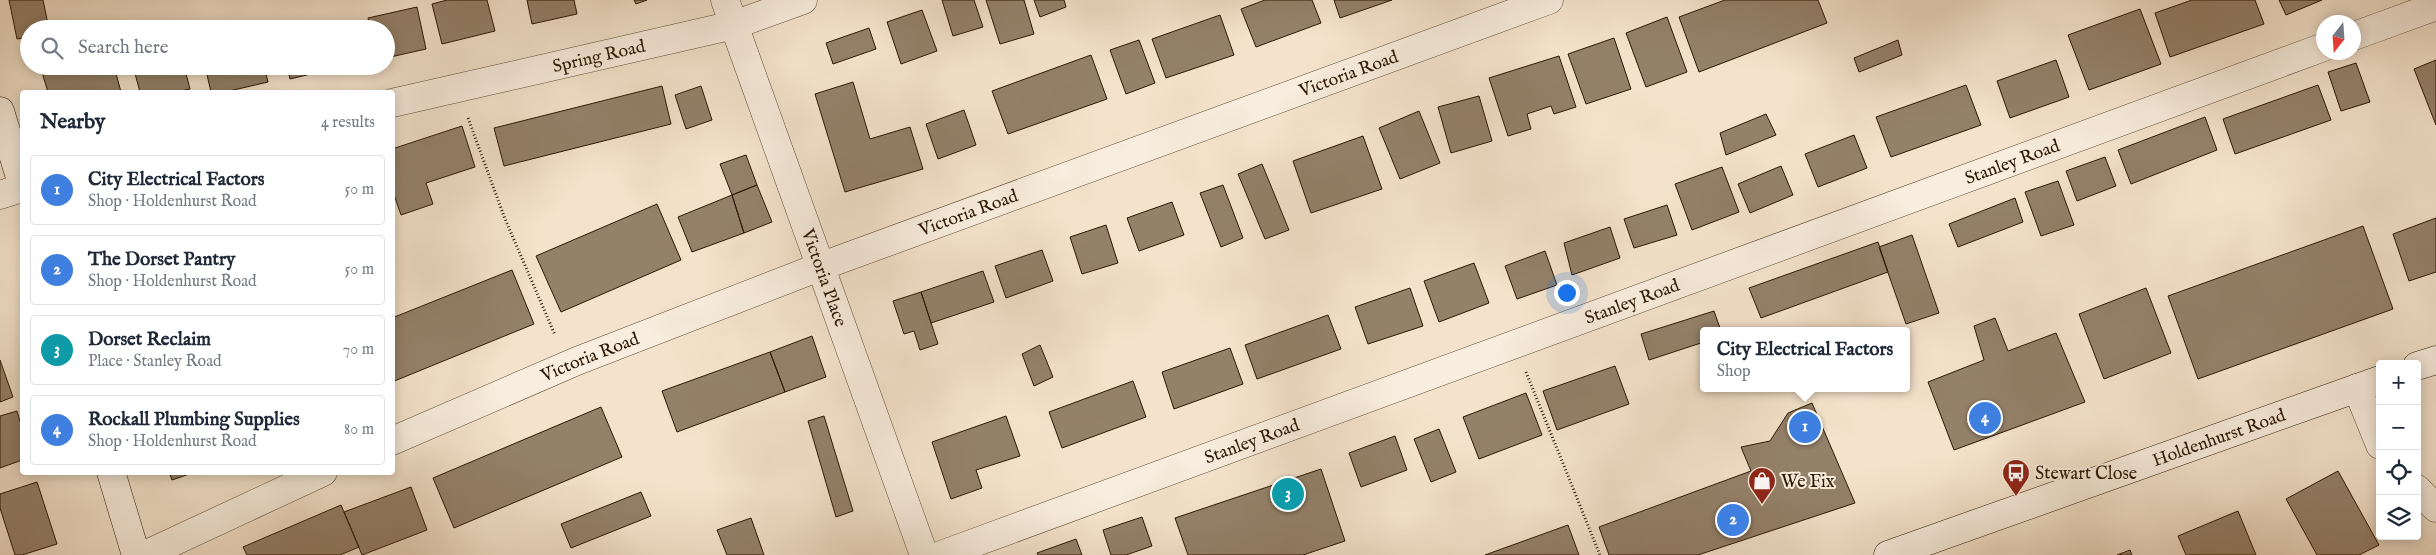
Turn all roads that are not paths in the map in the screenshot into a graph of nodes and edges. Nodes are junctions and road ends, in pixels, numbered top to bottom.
1 (725, 0) edge
2 (803, 0) edge
3 (1549, 0) edge
4 (2436, 6) edge
5 (734, 26) junction
6 (2361, 33) edge
7 (2316, 50) edge
8 (395, 102) edge
9 (0, 111) edge
10 (20, 177) edge
11 (20, 189) edge
12 (0, 195) edge
13 (822, 266) junction
14 (2436, 360) edge
15 (2421, 365) edge
16 (2368, 384) edge
17 (2376, 425) edge
18 (395, 440) edge
19 (112, 475) edge
20 (317, 475) edge
21 (2421, 493) edge
22 (2436, 508) edge
23 (136, 555) edge
24 (145, 555) edge
25 (924, 555) edge
26 (941, 555) edge
27 (1888, 555) edge

1 - 5 street, Victoria Place
2 - 5 street, Spring Road
3 - 13 street, Victoria Road
4 - 6 street
5 - 8 street, Spring Road
5 - 13 street, Victoria Place
7 - 26 street, Stanley Road
9 - 10 street
11 - 12 street
13 - 18 street, Victoria Road
13 - 25 street, Victoria Place
14 - 15 street
16 - 17 street
16 - 27 street, Holdenhurst Road
19 - 23 street
20 - 24 street
21 - 22 street

